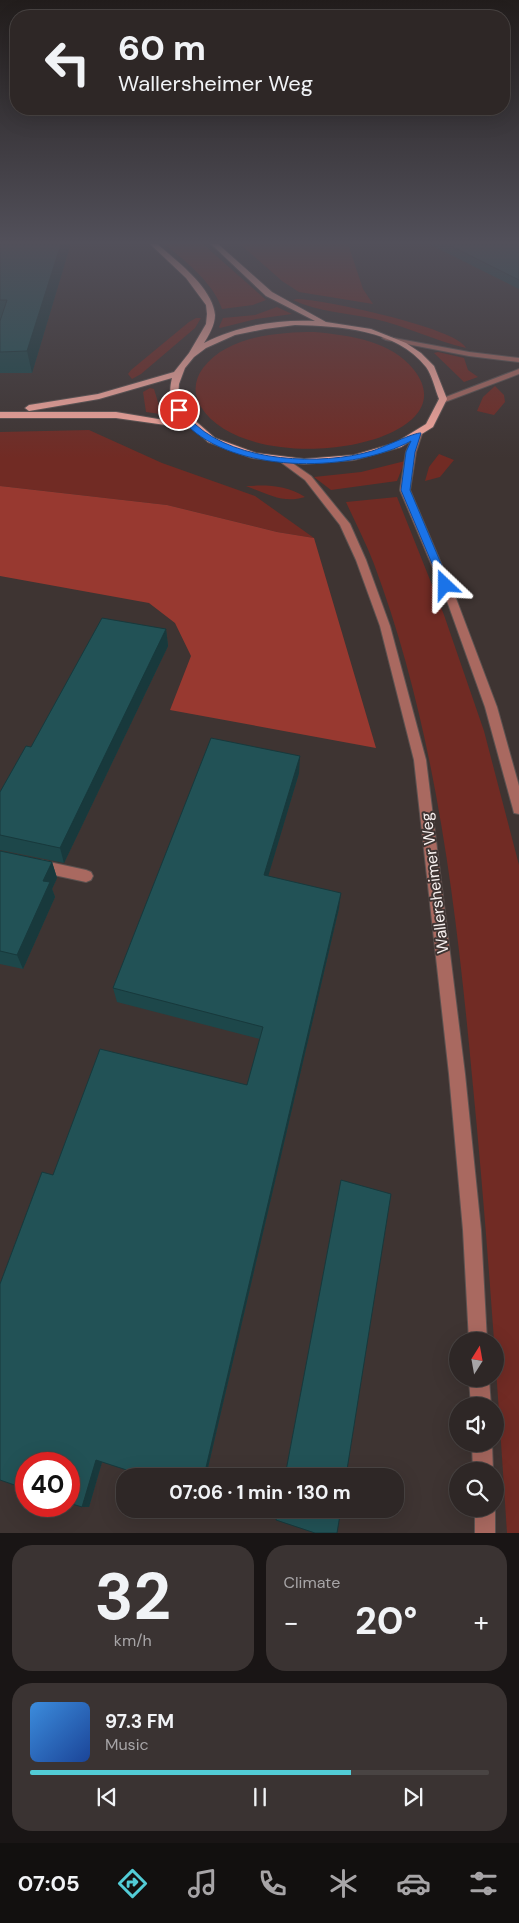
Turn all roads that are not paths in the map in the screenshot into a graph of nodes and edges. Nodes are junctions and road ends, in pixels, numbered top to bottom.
1 (212, 316) edge
2 (311, 316) edge
3 (327, 324) junction
4 (386, 338) junction
5 (190, 357) junction
6 (519, 360) edge
7 (519, 371) edge
8 (177, 374) junction
9 (442, 400) junction
10 (0, 414) edge
11 (194, 427) junction
12 (418, 434) junction
13 (285, 460) junction
14 (519, 809) edge
15 (29, 863) edge
16 (86, 876) dead end
17 (478, 1332) edge
18 (484, 1517) edge
19 (485, 1533) edge

1 - 5 main road
2 - 3 main road
3 - 4 main road
3 - 5 main road
4 - 6 street
4 - 9 main road
5 - 8 main road
7 - 9 street
8 - 10 main road
8 - 11 main road, Wallersheimer Weg
9 - 12 main road, Wallersheimer Weg
10 - 11 main road
11 - 13 main road, Wallersheimer Weg
12 - 13 main road, Wallersheimer Weg
12 - 14 street, Wallersheimer Weg
13 - 17 street, Wallersheimer Weg
15 - 16 street
18 - 19 street

